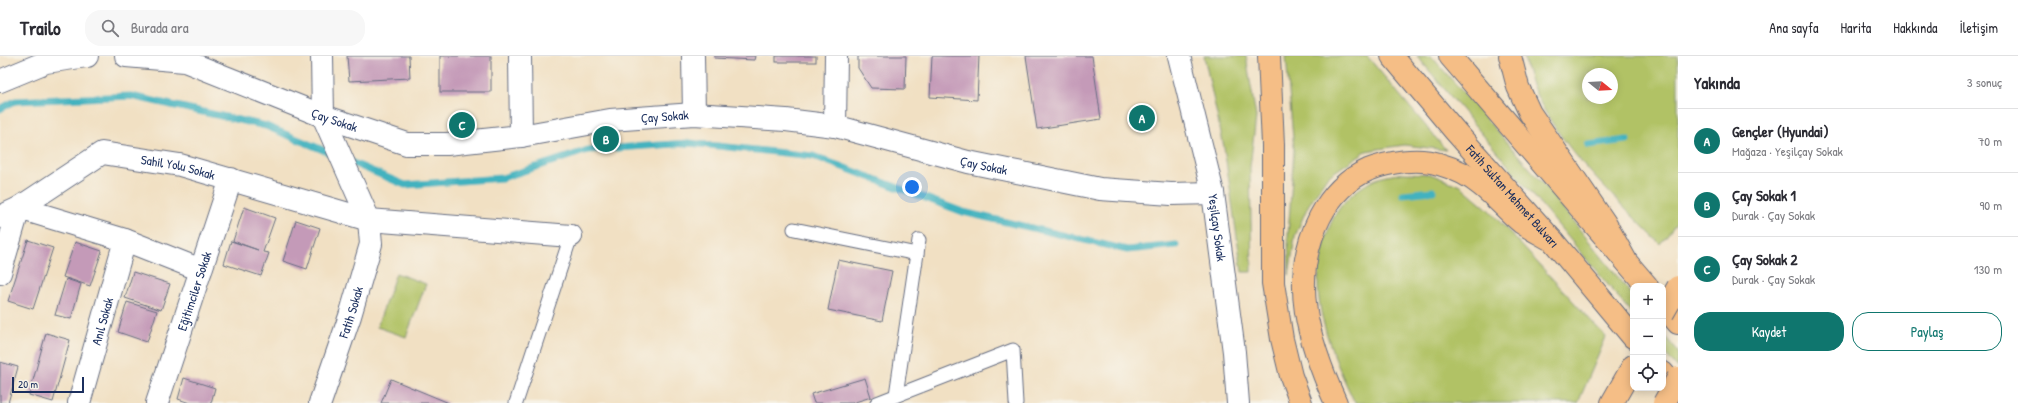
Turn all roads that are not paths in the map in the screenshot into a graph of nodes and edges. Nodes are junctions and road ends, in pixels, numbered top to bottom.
1 (87, 56) edge
2 (126, 56) edge
3 (322, 56) edge
4 (520, 56) edge
5 (693, 56) edge
6 (836, 56) edge
7 (1179, 56) edge
8 (1269, 56) edge
9 (1392, 56) edge
10 (1450, 56) edge
11 (1510, 56) edge
12 (46, 59) edge
13 (185, 59) edge
14 (0, 81) edge
15 (694, 114) junction
16 (323, 116) junction
17 (834, 126) junction
18 (521, 136) junction
19 (231, 179) junction
20 (1213, 193) junction
21 (9, 212) edge
22 (369, 220) junction
23 (794, 229) dead end
24 (571, 236) joint
25 (125, 240) junction
26 (919, 240) dead end
27 (1553, 241) junction
28 (917, 254) junction
29 (1625, 260) junction
30 (201, 270) junction
31 (0, 273) edge
32 (1644, 283) edge
33 (1678, 287) edge
34 (1666, 308) edge
35 (1666, 309) edge
36 (1678, 323) edge
37 (1630, 333) edge
38 (1630, 371) edge
39 (1666, 377) edge
40 (1678, 378) edge
41 (1678, 391) edge
42 (896, 396) junction
43 (79, 403) edge
44 (157, 403) edge
45 (320, 403) edge
46 (516, 403) edge
47 (877, 403) edge
48 (1016, 403) edge
49 (1238, 403) edge
50 (1300, 403) edge
51 (1336, 403) edge
52 (1612, 403) edge
53 (1664, 403) edge

1 - 12 street
2 - 13 street, Çay Sokak
3 - 16 street
4 - 18 street
5 - 15 street
6 - 17 street
7 - 20 street, Yeşilçay Sokak
8 - 50 main road
9 - 27 main road, Fatih Sultan Mehmet Bulvarı
10 - 29 main road
11 - 29 main road
12 - 14 street
13 - 16 street, Çay Sokak
15 - 17 street, Çay Sokak
15 - 18 street, Çay Sokak
16 - 18 street, Çay Sokak
16 - 22 street, Fatih Sokak
17 - 20 street, Çay Sokak
19 - 21 street, Sahil Yolu Sokak
19 - 22 street, Sahil Yolu Sokak
19 - 30 street, Eğitimciler Sokak
20 - 49 street, Yeşilçay Sokak
21 - 25 street
21 - 31 street
22 - 24 street, Sahil Yolu Sokak
22 - 45 street, Fatih Sokak
23 - 28 lane
24 - 46 lane
25 - 30 street
25 - 43 street, Anıl Sokak
26 - 28 lane
27 - 37 main road, Fatih Sultan Mehmet Bulvarı
27 - 51 main road
28 - 42 lane
29 - 32 main road
30 - 44 street, Eğitimciler Sokak
33 - 34 main road, bridge
35 - 36 main road
38 - 52 main road
39 - 41 main road
40 - 53 main road, bridge
42 - 47 lane
42 - 48 lane

